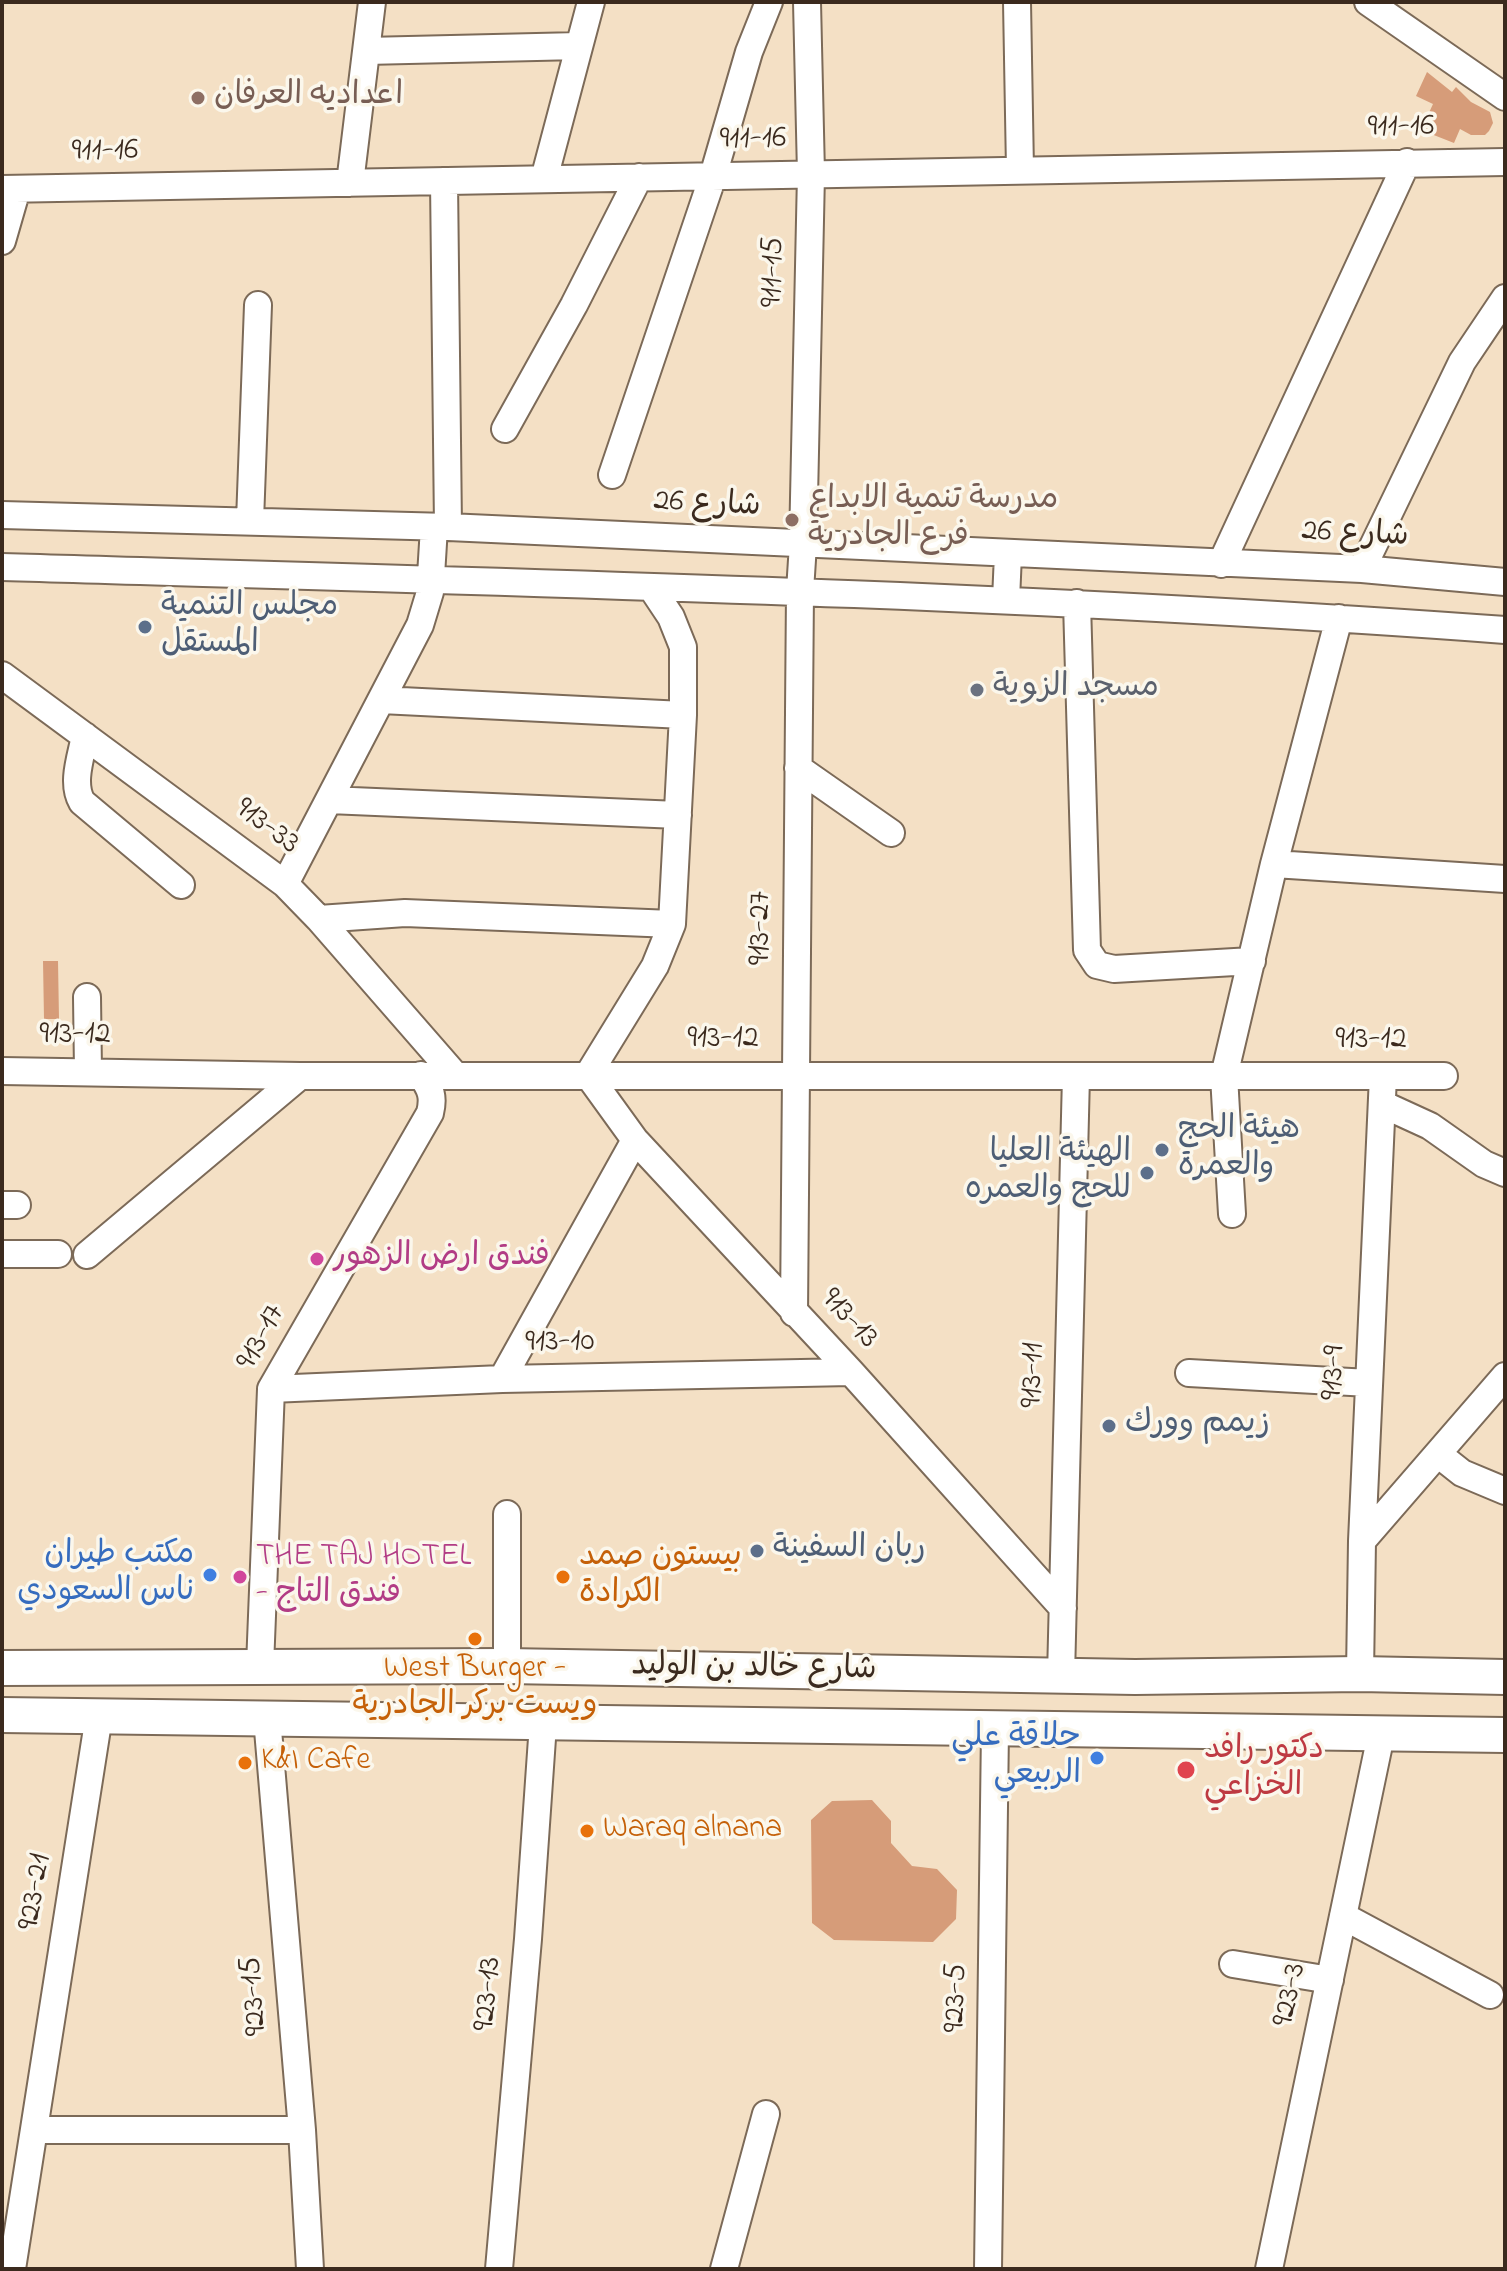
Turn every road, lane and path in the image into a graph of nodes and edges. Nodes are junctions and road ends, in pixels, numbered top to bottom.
1 (372, 2) edge
2 (591, 2) edge
3 (769, 2) edge
4 (807, 2) edge
5 (1017, 2) edge
6 (1368, 2) edge
7 (1410, 13) edge
8 (579, 46) junction
9 (366, 51) junction
10 (1505, 97) edge
11 (1407, 162) junction
12 (1505, 162) edge
13 (1020, 170) junction
14 (811, 174) junction
15 (713, 176) junction
16 (639, 177) junction
17 (544, 179) junction
18 (444, 181) junction
19 (350, 183) junction
20 (9, 189) edge
21 (2, 241) edge
22 (1505, 298) edge
23 (258, 305) dead end
24 (505, 429) dead end
25 (612, 475) dead end
26 (2, 515) edge
27 (250, 521) junction
28 (441, 527) junction
29 (803, 544) junction
30 (1008, 554) junction
31 (1221, 564) junction
32 (2, 567) edge
33 (1362, 569) junction
34 (431, 580) junction
35 (1505, 582) edge
36 (651, 587) junction
37 (800, 591) junction
38 (1006, 600) junction
39 (1077, 603) junction
40 (1339, 618) junction
41 (1505, 630) edge
42 (2, 675) edge
43 (381, 700) junction
44 (683, 715) junction
45 (85, 736) junction
46 (798, 768) junction
47 (329, 800) junction
48 (678, 815) junction
49 (891, 833) dead end
50 (1274, 864) junction
51 (1505, 879) edge
52 (285, 884) junction
53 (181, 885) dead end
54 (319, 919) junction
55 (672, 924) junction
56 (1252, 961) junction
57 (87, 997) dead end
58 (2, 1071) edge
59 (88, 1071) junction
60 (421, 1075) junction
61 (455, 1075) junction
62 (588, 1075) junction
63 (796, 1075) junction
64 (300, 1076) junction
65 (1076, 1076) junction
66 (1224, 1076) junction
67 (1383, 1076) junction
68 (1444, 1076) dead end
69 (1382, 1104) junction
70 (635, 1140) junction
71 (1505, 1173) edge
72 (1232, 1214) dead end
73 (2, 1254) edge
74 (58, 1254) dead end
75 (87, 1255) dead end
76 (794, 1313) junction
77 (851, 1372) junction
78 (1189, 1373) dead end
79 (1505, 1378) edge
80 (502, 1379) junction
81 (1369, 1383) junction
82 (271, 1389) junction
83 (1438, 1454) junction
84 (1505, 1491) edge
85 (507, 1514) dead end
86 (1362, 1541) junction
87 (1063, 1608) junction
88 (260, 1666) junction
89 (507, 1666) junction
90 (2, 1668) edge
91 (1360, 1674) junction
92 (1061, 1676) junction
93 (1505, 1677) edge
94 (2, 1715) edge
95 (99, 1716) junction
96 (267, 1718) junction
97 (543, 1724) junction
98 (995, 1729) junction
99 (1381, 1735) junction
100 (1505, 1735) edge
101 (1343, 1916) junction
102 (1233, 1964) dead end
103 (1330, 1980) junction
104 (1490, 1995) dead end
105 (766, 2114) dead end
106 (34, 2130) junction
107 (302, 2130) junction
108 (12, 2269) edge
109 (310, 2269) edge
110 (499, 2269) edge
111 (724, 2269) edge
112 (988, 2269) edge
113 (1269, 2269) edge

1 - 9 street
2 - 8 street
3 - 15 street
4 - 14 street, 911-15
5 - 13 street
6 - 7 street
7 - 10 street
8 - 9 street
8 - 17 street
9 - 19 street
11 - 12 street, 911-16
11 - 13 street, 911-16
11 - 31 street
13 - 14 street, 911-16
14 - 15 street, 911-16
14 - 29 street, 911-15
15 - 16 street, 911-16
15 - 25 street
16 - 17 street, 911-16
16 - 24 street
17 - 18 street, 911-16
18 - 19 street, 911-16
18 - 28 street
19 - 20 street, 911-16
20 - 21 street
22 - 33 street
23 - 27 street
26 - 27 street, شارع 26
27 - 28 street, شارع 26
28 - 29 street, شارع 26
28 - 34 street
29 - 30 street, شارع 26
29 - 37 street, 913-27
30 - 31 street, شارع 26
30 - 38 street
31 - 33 street, شارع 26
32 - 34 street
33 - 35 street, شارع 26
34 - 36 street
34 - 43 street
36 - 37 street
36 - 44 street
37 - 38 street
37 - 46 street, 913-27
38 - 39 street
39 - 40 street
39 - 56 street
40 - 41 street
40 - 50 street
42 - 45 street, 913-33
43 - 44 street
43 - 47 street
44 - 48 street
45 - 52 street, 913-33
45 - 53 street
46 - 49 street
46 - 63 street, 913-27
47 - 48 street
47 - 52 street
48 - 55 street
50 - 51 street
50 - 56 street
52 - 54 street, 913-33
54 - 55 street
54 - 61 street, 913-33
55 - 62 street
56 - 66 street
57 - 59 street
58 - 59 street, 913-12
59 - 64 street, 913-12
60 - 61 street, 913-12
60 - 64 street, 913-12
60 - 82 street, 913-17
61 - 62 street, 913-12
62 - 63 street, 913-12
62 - 70 street, 913-13
63 - 65 street, 913-12
63 - 76 street, 913-27
64 - 75 street
65 - 66 street, 913-12
65 - 87 street, 913-11
66 - 67 street, 913-12
66 - 72 street
67 - 68 street, 913-12
67 - 69 street, 913-9
69 - 71 street
69 - 81 street, 913-9
70 - 76 street, 913-13
70 - 80 street
73 - 74 street
76 - 77 street, 913-13
77 - 80 street, 913-10
77 - 87 street, 913-13
78 - 81 street
79 - 83 street
80 - 82 street, 913-10
81 - 86 street, 913-9
82 - 88 street, 913-17
83 - 84 street
83 - 86 street
85 - 89 street
86 - 91 street, 913-9
87 - 92 street, 913-11
88 - 89 main road, شارع خالد بن الوليد
88 - 90 main road, شارع خالد بن الوليد
89 - 92 main road, شارع خالد بن الوليد
91 - 92 main road, شارع خالد بن الوليد
91 - 93 main road, شارع خالد بن الوليد
94 - 95 main road, شارع خالد بن الوليد
95 - 96 main road, شارع خالد بن الوليد
95 - 106 street, 923-21
96 - 97 main road, شارع خالد بن الوليد
96 - 107 street, 923-15
97 - 98 main road, شارع خالد بن الوليد
97 - 110 street, 923-13
98 - 99 main road, شارع خالد بن الوليد
98 - 112 street, 923-5
99 - 100 main road, شارع خالد بن الوليد
99 - 101 street, 923-3
101 - 103 street, 923-3
101 - 104 street
102 - 103 street
103 - 113 street, 923-3
105 - 111 street
106 - 107 street
106 - 108 street, 923-21
107 - 109 street, 923-15

